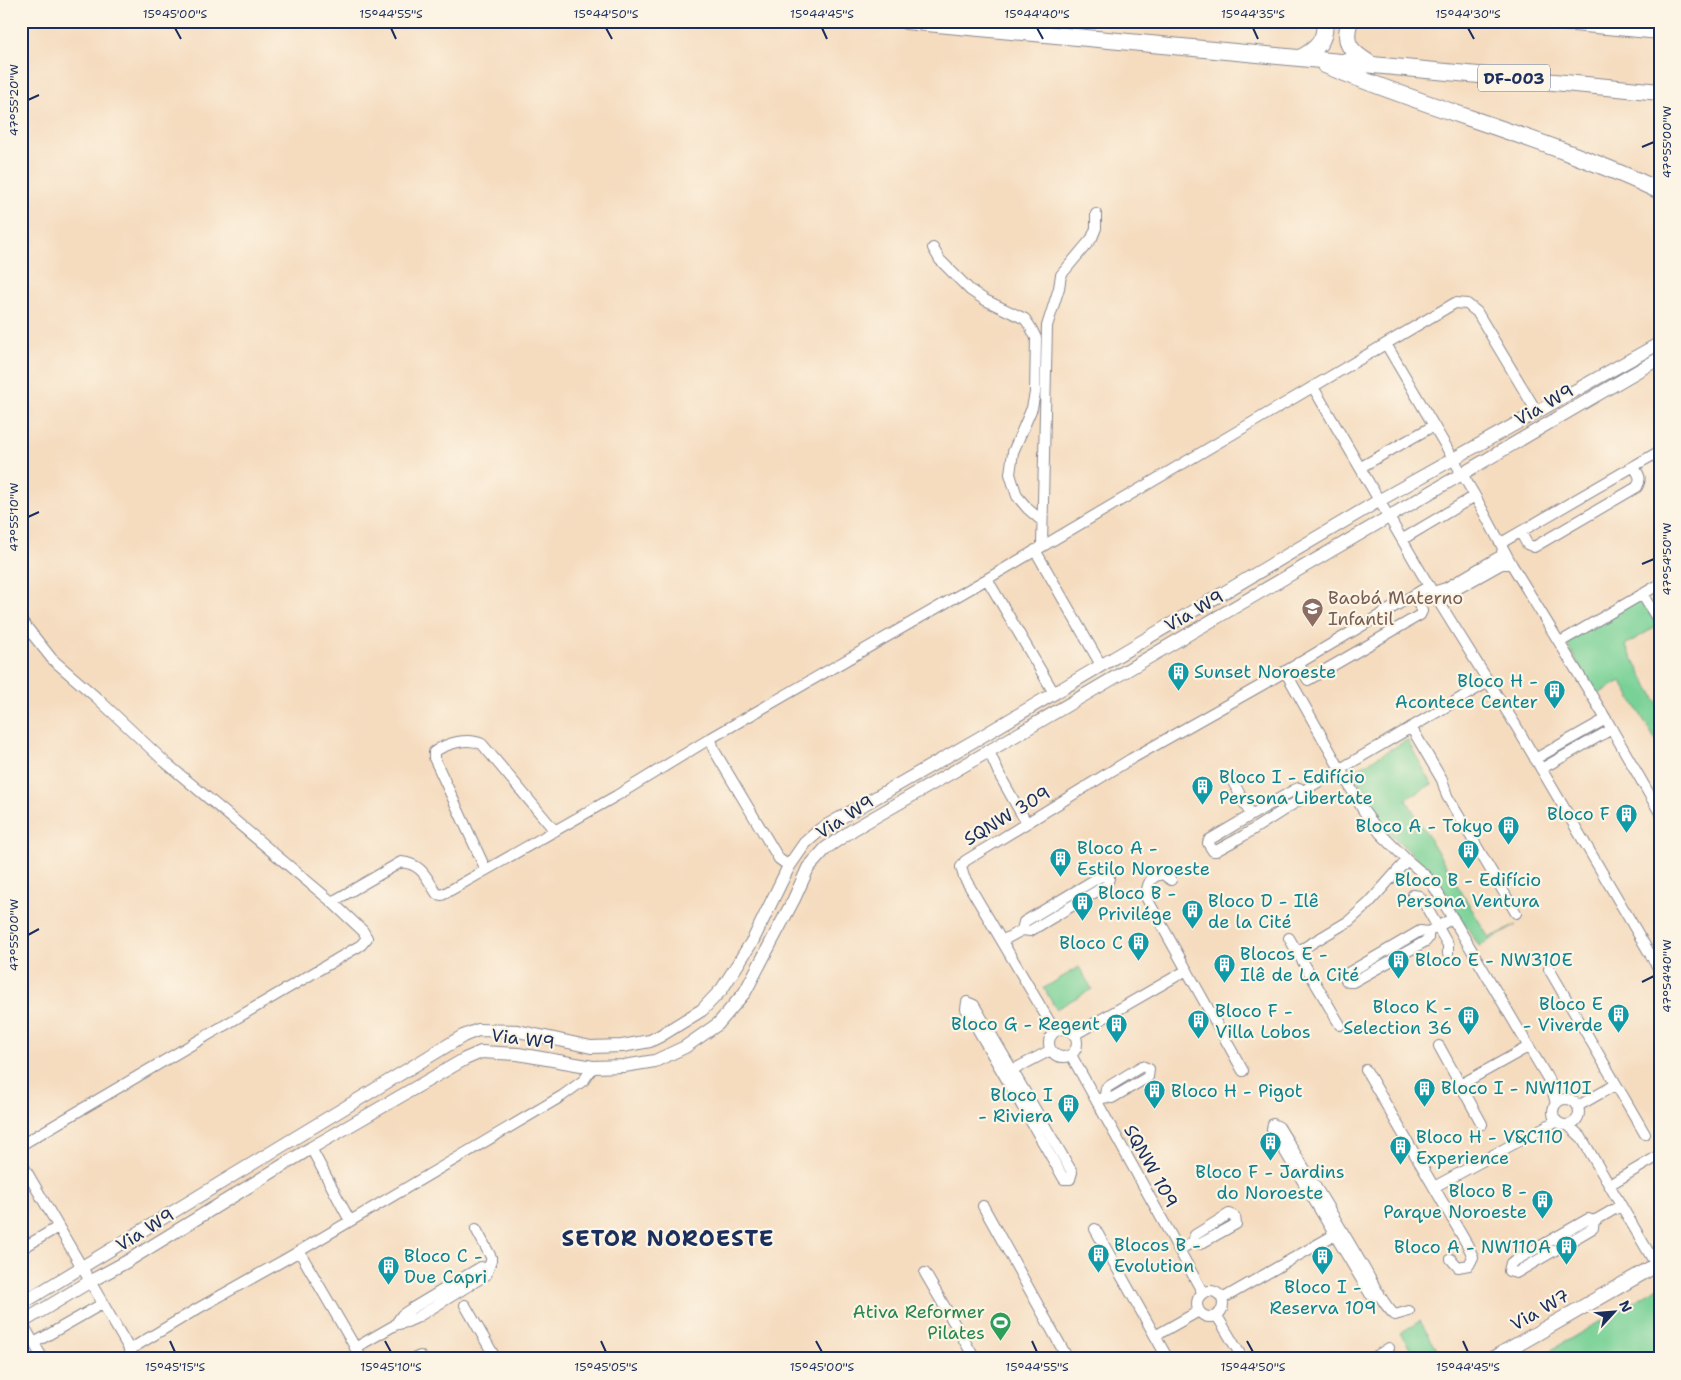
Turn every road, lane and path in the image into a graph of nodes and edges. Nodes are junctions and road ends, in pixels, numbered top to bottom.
1 (906, 21) edge
2 (1324, 21) edge
3 (1350, 21) edge
4 (1554, 21) edge
5 (1660, 31) edge
6 (1306, 58) junction
7 (1369, 64) junction
8 (1660, 92) edge
9 (1660, 191) edge
10 (1096, 214) dead end
11 (933, 248) dead end
12 (1660, 343) edge
13 (1386, 344) junction
14 (1659, 359) edge
15 (1313, 387) junction
16 (1537, 412) junction
17 (1433, 426) junction
18 (1657, 453) edge
19 (1453, 459) junction
20 (1660, 465) edge
21 (1361, 467) junction
22 (1634, 467) junction
23 (1462, 474) junction
24 (1475, 496) junction
25 (1380, 500) junction
26 (1389, 516) junction
27 (1042, 522) junction
28 (1521, 533) junction
29 (1403, 539) junction
30 (1502, 546) junction
31 (1038, 548) junction
32 (1512, 565) junction
33 (987, 579) junction
34 (1660, 584) edge
35 (1431, 589) junction
36 (1642, 594) junction
37 (1414, 596) junction
38 (1440, 603) junction
39 (21, 620) edge
40 (1660, 623) edge
41 (1560, 642) junction
42 (1298, 663) junction
43 (1102, 665) junction
44 (1285, 671) junction
45 (1488, 682) junction
46 (1054, 693) junction
47 (1606, 719) junction
48 (1411, 726) junction
49 (1612, 729) junction
50 (711, 738) junction
51 (979, 738) junction
52 (990, 751) junction
53 (1535, 759) junction
54 (1341, 769) junction
55 (1541, 770) junction
56 (1232, 780) dead end
57 (1303, 791) junction
58 (1660, 813) edge
59 (1252, 814) junction
60 (1026, 822) junction
61 (555, 831) junction
62 (1407, 860) junction
63 (789, 866) junction
64 (486, 870) junction
65 (1171, 880) dead end
66 (1413, 895) dead end
67 (332, 902) junction
68 (1516, 913) dead end
69 (1453, 918) junction
70 (1438, 926) junction
71 (1022, 930) junction
72 (1428, 932) junction
73 (1289, 938) dead end
74 (1002, 941) junction
75 (1297, 952) junction
76 (1448, 954) dead end
77 (1549, 969) dead end
78 (1187, 970) junction
79 (1660, 971) edge
80 (1340, 1026) dead end
81 (1055, 1031) junction
82 (1074, 1035) junction
83 (1439, 1046) dead end
84 (1528, 1047) junction
85 (1050, 1050) junction
86 (1070, 1055) junction
87 (593, 1067) junction
88 (1366, 1070) dead end
89 (1243, 1071) dead end
90 (1008, 1073) junction
91 (1551, 1084) junction
92 (1615, 1084) junction
93 (1460, 1085) junction
94 (1556, 1104) junction
95 (1576, 1107) junction
96 (1556, 1121) junction
97 (1482, 1124) dead end
98 (1568, 1125) junction
99 (1645, 1134) dead end
100 (1581, 1137) junction
101 (21, 1145) edge
102 (311, 1148) junction
103 (1660, 1155) edge
104 (21, 1162) edge
105 (1609, 1185) junction
106 (1434, 1187) junction
107 (983, 1206) dead end
108 (1620, 1206) junction
109 (350, 1221) junction
110 (1594, 1221) junction
111 (58, 1227) junction
112 (476, 1229) dead end
113 (1095, 1229) dead end
114 (1339, 1232) junction
115 (1193, 1242) dead end
116 (21, 1249) edge
117 (1179, 1250) junction
118 (299, 1252) junction
119 (1451, 1259) dead end
120 (1658, 1264) edge
121 (81, 1269) junction
122 (925, 1273) dead end
123 (89, 1282) junction
124 (1203, 1293) junction
125 (1222, 1299) junction
126 (21, 1304) edge
127 (102, 1304) junction
128 (465, 1305) dead end
129 (1199, 1311) junction
130 (1409, 1312) dead end
131 (1217, 1316) junction
132 (22, 1322) edge
133 (1155, 1336) junction
134 (34, 1343) junction
135 (355, 1348) junction
136 (1389, 1348) dead end
137 (132, 1354) edge
138 (43, 1359) edge
139 (362, 1359) edge
140 (413, 1359) edge
141 (423, 1359) edge
142 (496, 1359) edge
143 (975, 1359) edge
144 (1068, 1359) edge
145 (1168, 1359) edge
146 (1243, 1359) edge
147 (1372, 1359) edge
148 (1492, 1359) edge

1 - 6 highway, DF-003
2 - 6 highway
3 - 7 highway
4 - 5 highway
6 - 7 highway, DF-003
6 - 9 highway
7 - 8 highway, DF-003
10 - 27 street
11 - 27 street
12 - 16 street, Via W9
13 - 15 street
13 - 16 street
13 - 17 street
14 - 23 street, Via W9
15 - 21 street
15 - 31 street
16 - 19 street, Via W9
17 - 19 street
17 - 21 street
18 - 20 street
18 - 22 street, SQNW 309
19 - 23 street
19 - 25 street, Via W9
21 - 25 street
22 - 28 street, SQNW 309
22 - 28 street
23 - 24 street
23 - 26 street, Via W9
24 - 29 street
24 - 30 street
25 - 26 street
25 - 43 street, Via W9
26 - 29 street
26 - 52 street, Via W9
27 - 31 street
28 - 30 street, SQNW 309
29 - 35 street
30 - 32 street
30 - 35 street, SQNW 309
31 - 33 street
31 - 43 street
32 - 38 street
32 - 41 street
33 - 46 street
33 - 50 street
34 - 36 street
35 - 37 street, SQNW 309
35 - 38 street
36 - 40 street
36 - 41 street
37 - 42 street, SQNW 309
37 - 42 street
38 - 45 street
39 - 67 street
41 - 47 street
42 - 44 street, SQNW 309
43 - 46 street, Via W9
44 - 54 street
44 - 60 street, SQNW 309
45 - 48 street
45 - 53 street
46 - 51 street, Via W9
47 - 49 street
47 - 53 street
48 - 54 street
48 - 68 street
49 - 55 street
49 - 58 street
50 - 61 street
50 - 63 street
51 - 52 street
51 - 63 street, Via W9
52 - 60 street
52 - 87 street, Via W9
53 - 55 street
54 - 57 street
54 - 62 street
55 - 79 street
56 - 59 street
57 - 59 street
57 - 59 street
60 - 74 street, SQNW 309
61 - 64 street
61 - 64 street
62 - 69 street
62 - 75 street
63 - 121 street, Via W9
64 - 67 street
65 - 78 street
66 - 70 street
67 - 101 street
69 - 70 street
69 - 84 street
70 - 72 street
70 - 76 street
71 - 71 street
71 - 74 street
72 - 72 street
73 - 75 street
74 - 81 street, SQNW 309
75 - 80 street
77 - 92 street
78 - 82 street
78 - 89 street
81 - 82 street
81 - 85 street
82 - 86 street
83 - 93 street
84 - 91 street
84 - 93 street
85 - 86 street
85 - 90 street
86 - 117 street, SQNW 109
87 - 102 street, Via W9
87 - 109 street
88 - 106 street
90 - 90 street
90 - 90 street
91 - 94 street
91 - 95 street
92 - 95 street
92 - 99 street
93 - 97 street
94 - 95 street
94 - 96 street
95 - 98 street
95 - 100 street
96 - 98 street
96 - 106 street
98 - 100 street
100 - 105 street
102 - 109 street
102 - 123 street, Via W9
103 - 105 street
104 - 111 street
105 - 108 street
106 - 119 street
107 - 144 street
108 - 110 street
108 - 120 street
109 - 118 street
110 - 110 street
111 - 116 street
111 - 121 street
112 - 135 street
113 - 133 street
114 - 114 street
114 - 125 street
114 - 130 street
115 - 117 street
117 - 124 street, SQNW 109
118 - 135 street
118 - 137 street
120 - 148 main road, Via W7
121 - 123 street
121 - 126 street, Via W9
122 - 143 street
123 - 127 street
123 - 132 street, Via W9
124 - 125 street
124 - 129 street
125 - 131 street
127 - 134 street
127 - 137 street
128 - 142 street
129 - 131 street
129 - 133 street
131 - 146 street
132 - 134 street
133 - 145 street
134 - 138 street
135 - 139 street
136 - 147 street
140 - 141 street

